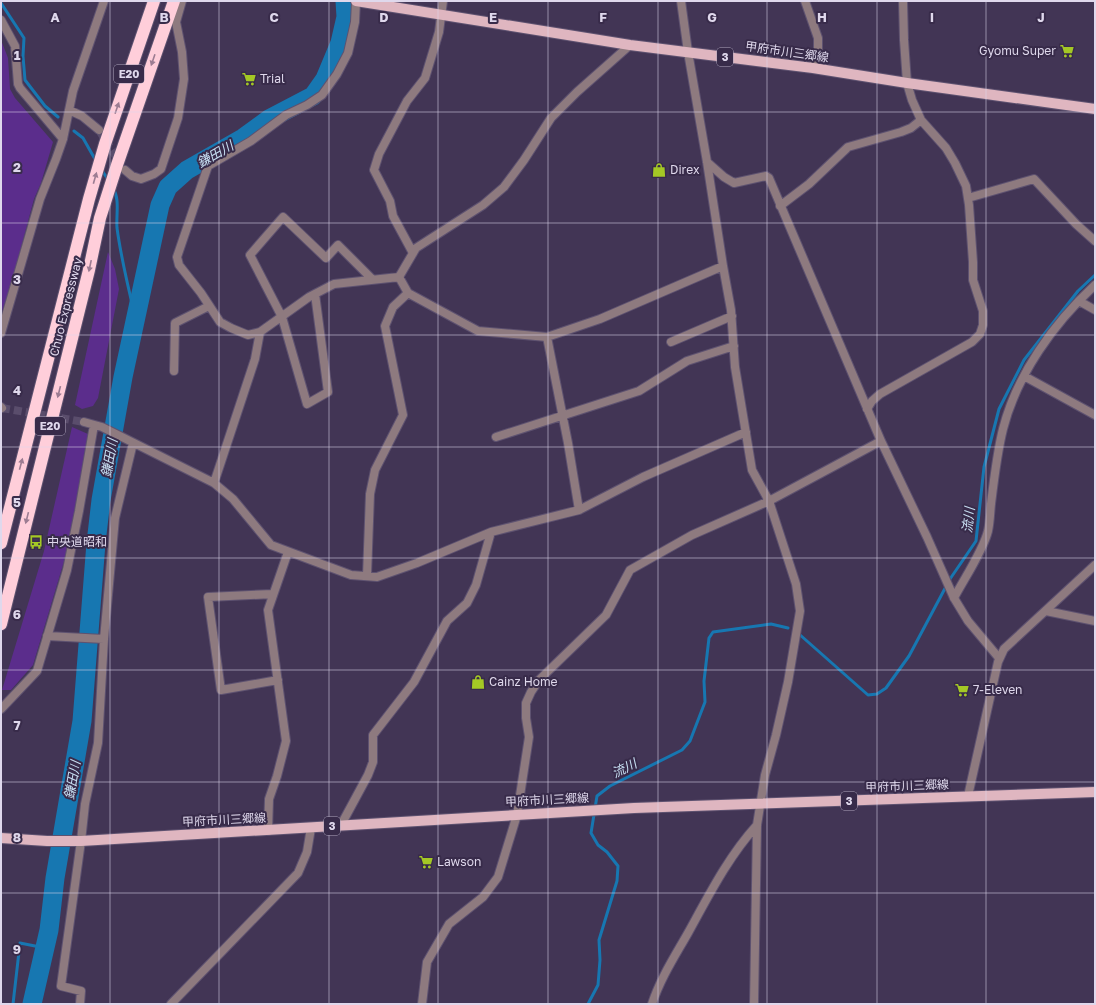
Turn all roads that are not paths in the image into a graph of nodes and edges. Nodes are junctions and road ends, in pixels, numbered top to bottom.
1 (104, 1) edge
2 (174, 1) edge
3 (182, 1) edge
4 (356, 1) edge
5 (443, 1) edge
6 (681, 1) edge
7 (805, 1) edge
8 (903, 1) edge
9 (154, 2) edge
10 (442, 16) junction
11 (1, 20) edge
12 (630, 45) junction
13 (688, 52) junction
14 (813, 68) junction
15 (907, 83) junction
16 (1095, 109) edge
17 (69, 110) junction
18 (922, 120) junction
19 (99, 130) tunnel mouth
20 (63, 139) junction
21 (707, 162) junction
22 (121, 167) junction
23 (968, 198) junction
24 (780, 206) junction
25 (1095, 241) edge
26 (413, 253) junction
27 (723, 266) junction
28 (399, 277) junction
29 (372, 279) junction
30 (1095, 285) edge
31 (408, 293) junction
32 (315, 294) junction
33 (1079, 301) junction
34 (209, 306) junction
35 (1095, 310) edge
36 (732, 316) junction
37 (282, 317) junction
38 (260, 332) junction
39 (1, 334) edge
40 (547, 337) junction
41 (671, 342) dead end
42 (734, 346) junction
43 (174, 371) dead end
44 (1024, 376) junction
45 (867, 409) junction
46 (562, 415) junction
47 (1095, 415) edge
48 (84, 422) tunnel mouth
49 (98, 426) junction
50 (746, 432) junction
51 (496, 437) dead end
52 (130, 441) junction
53 (881, 441) junction
54 (214, 482) junction
55 (769, 501) junction
56 (579, 510) junction
57 (491, 532) junction
58 (1, 543) edge
59 (288, 552) junction
60 (1095, 565) edge
61 (366, 576) junction
62 (273, 594) junction
63 (952, 595) junction
64 (1046, 611) junction
65 (1095, 621) edge
66 (1, 624) edge
67 (47, 636) junction
68 (104, 640) junction
69 (999, 658) junction
70 (278, 680) junction
71 (1, 709) edge
72 (1095, 792) edge
73 (968, 796) junction
74 (760, 804) junction
75 (517, 815) junction
76 (757, 825) junction
77 (341, 826) junction
78 (311, 828) junction
79 (268, 831) junction
80 (1, 838) edge
81 (79, 841) junction
82 (80, 1004) edge
83 (171, 1004) edge
84 (422, 1004) edge
85 (652, 1004) edge
86 (754, 1004) edge

1 - 17 street
2 -> 22 highway, Chuo Expressway / E20
3 - 22 street
4 - 10 main road, 甲府市川三郷線 / 3
4 - 34 street
5 - 10 street
6 - 13 street
7 - 14 street
8 - 15 street
58 -> 9 highway, Chuo Expressway / E20
10 - 12 main road, 甲府市川三郷線 / 3
10 - 26 street
11 - 20 street
12 - 13 main road, 甲府市川三郷線 / 3
12 - 26 street
13 - 14 main road, 甲府市川三郷線 / 3
13 - 21 street
14 - 15 main road, 甲府市川三郷線 / 3
15 - 16 main road, 甲府市川三郷線 / 3
15 - 18 street
17 - 19 street
17 - 20 street
18 - 23 street
18 - 24 street
20 - 39 street
21 - 24 street
21 - 27 street
22 -> 66 highway, Chuo Expressway / E20
23 - 25 street
23 - 45 street
24 - 45 street
26 - 28 street
27 - 36 street
27 - 40 street
28 - 29 street
28 - 31 street
29 - 32 street
29 - 37 street
30 - 33 street
31 - 40 street
31 - 61 street
32 - 37 street
32 - 37 street
33 - 35 street
33 - 44 street
34 - 38 street
34 - 43 street
36 - 41 street
36 - 42 street
37 - 38 street
38 - 54 street
40 - 46 street
42 - 46 street
42 - 50 street
44 - 47 street
44 - 63 street
45 - 53 street
46 - 51 street
46 - 56 street
48 - 49 street
49 - 52 street
49 - 67 street
50 - 55 street
50 - 56 street
52 - 54 street
52 - 68 street
53 - 55 street
53 - 63 street
54 - 59 street
55 - 74 street
55 - 75 street
56 - 57 street
57 - 61 street
57 - 77 street
59 - 61 street
59 - 62 street
60 - 64 street
62 - 70 street
62 - 70 street
63 - 69 street
64 - 65 street
64 - 69 street
67 - 68 street
67 - 71 street
68 - 81 street
69 - 73 street
70 - 79 street
72 - 73 main road, 甲府市川三郷線 / 3
73 - 74 main road, 甲府市川三郷線 / 3
74 - 75 main road, 甲府市川三郷線 / 3
74 - 76 street
75 - 77 main road, 甲府市川三郷線 / 3
75 - 84 street
76 - 85 street
76 - 86 street
77 - 78 main road, 甲府市川三郷線 / 3
78 - 79 main road, 甲府市川三郷線 / 3
78 - 83 street
79 - 81 main road, 甲府市川三郷線 / 3
80 - 81 main road, 甲府市川三郷線 / 3
81 - 82 street

